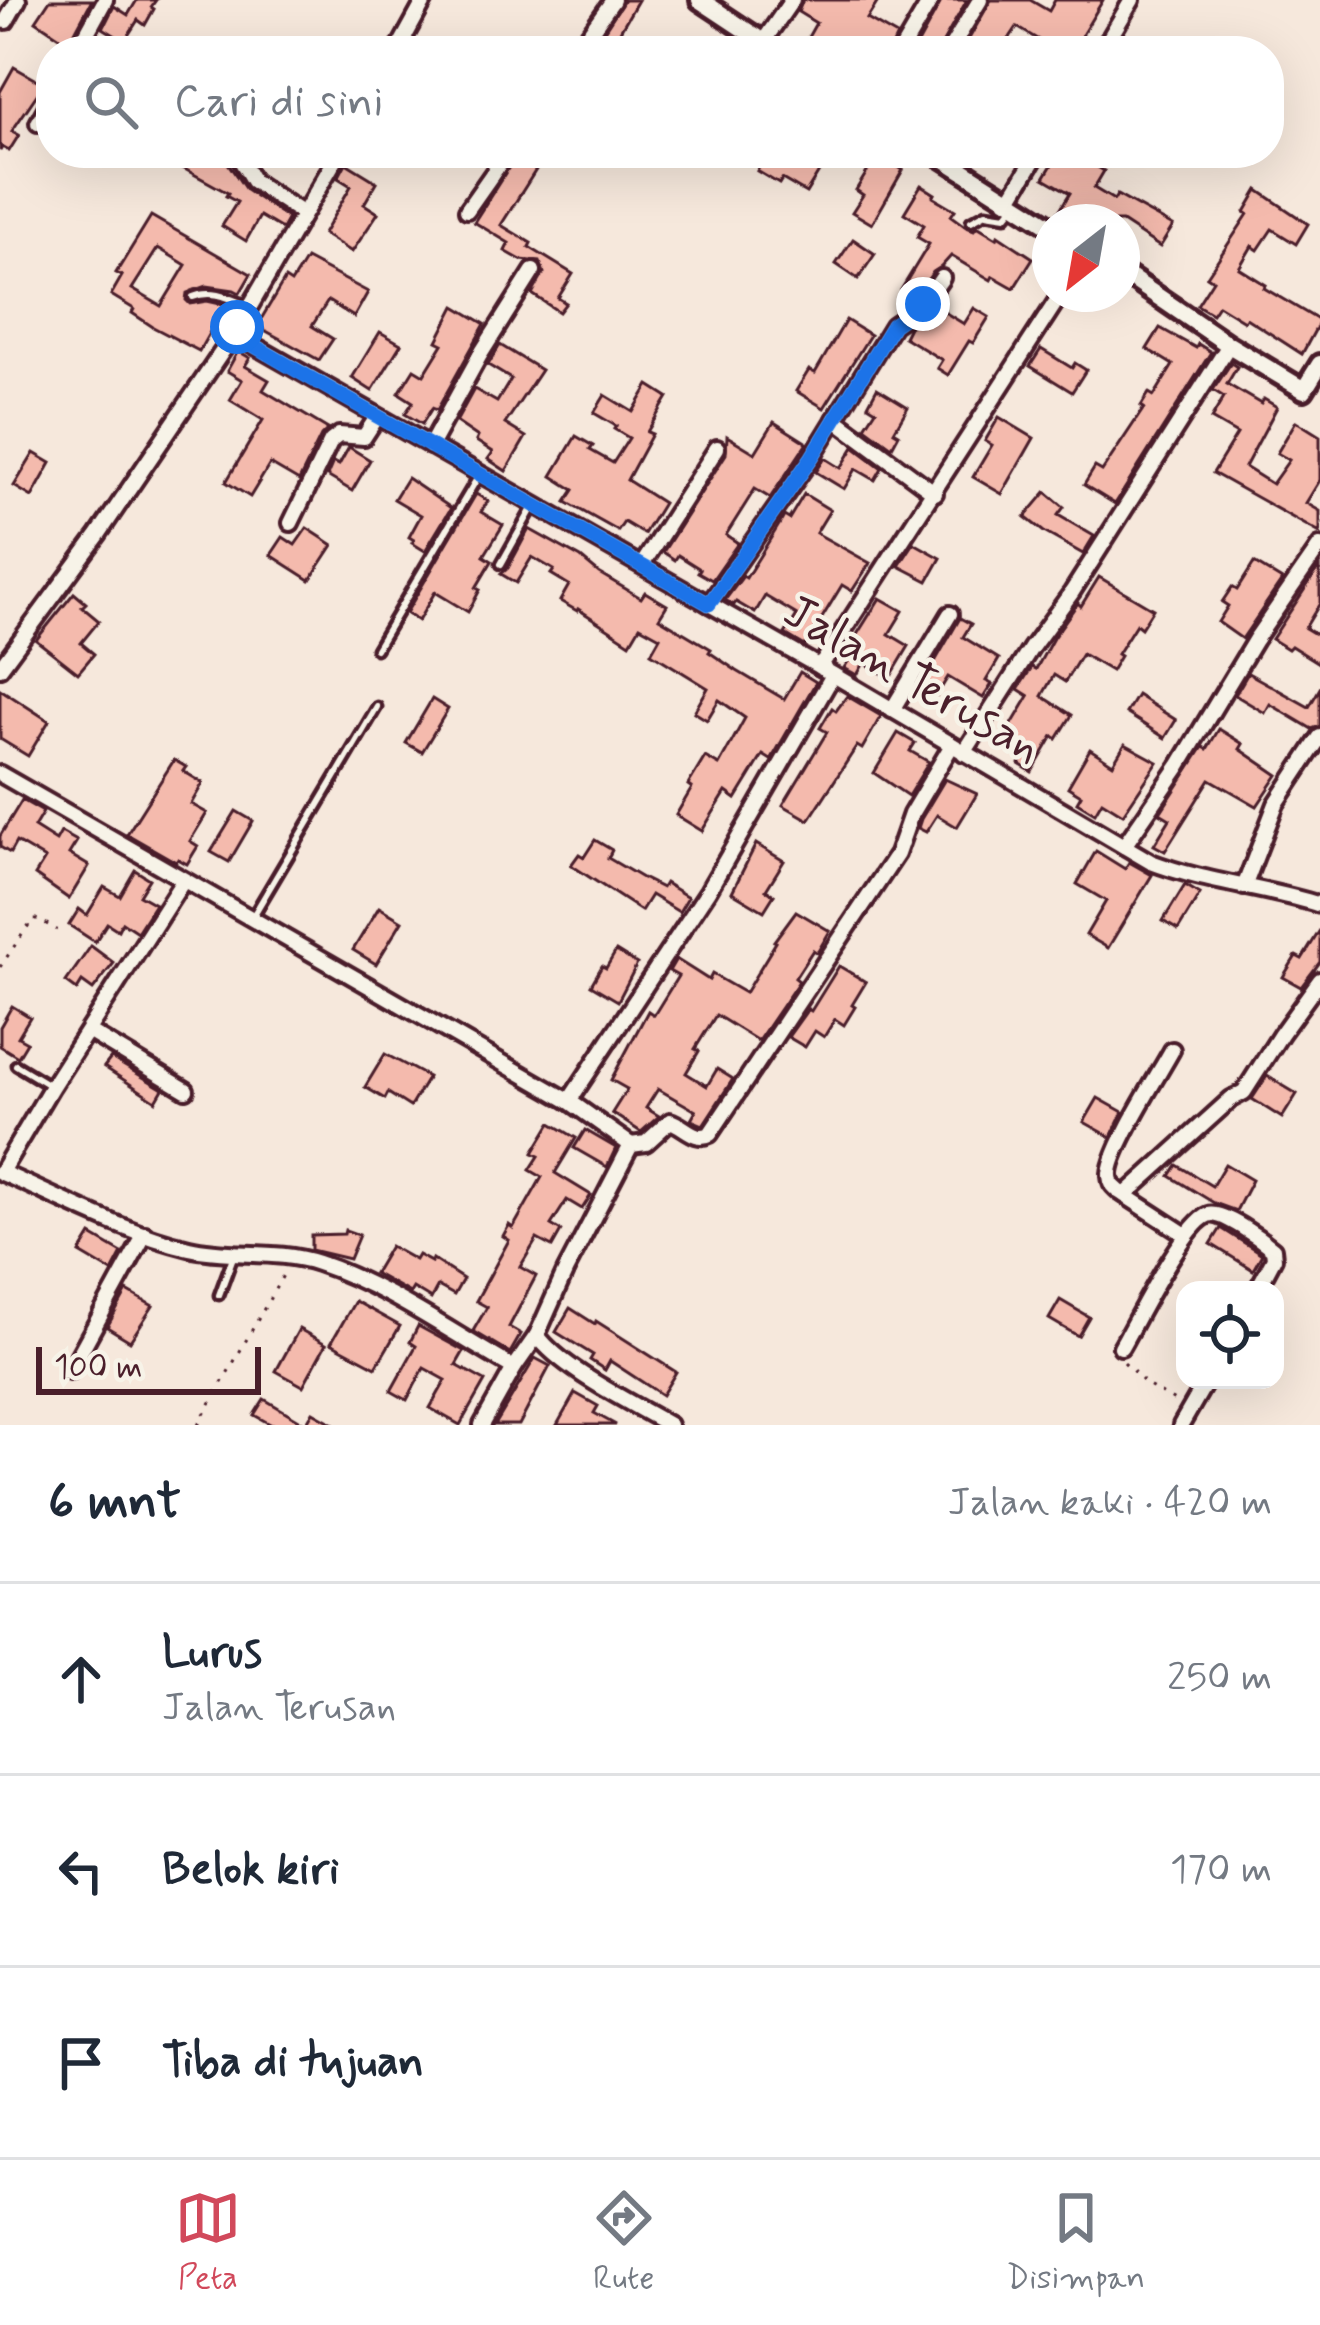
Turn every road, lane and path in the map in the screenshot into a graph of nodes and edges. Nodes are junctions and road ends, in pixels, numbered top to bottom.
1 (19, 0) edge
2 (105, 0) edge
3 (425, 0) edge
4 (613, 0) edge
5 (700, 0) edge
6 (792, 0) edge
7 (931, 0) edge
8 (980, 0) edge
9 (1132, 0) edge
10 (6, 21) dead end
11 (85, 36) edge
12 (405, 36) edge
13 (588, 36) edge
14 (755, 36) edge
15 (775, 36) edge
16 (910, 36) edge
17 (958, 36) edge
18 (1111, 36) edge
19 (245, 168) edge
20 (330, 168) edge
21 (496, 168) edge
22 (958, 168) edge
23 (1030, 168) edge
24 (1012, 203) junction
25 (467, 210) dead end
26 (302, 214) junction
27 (1032, 215) edge
28 (971, 221) dead end
29 (533, 271) dead end
30 (941, 278) dead end
31 (1140, 284) edge
32 (193, 297) dead end
33 (249, 307) junction
34 (1050, 312) edge
35 (234, 334) junction
36 (1229, 345) junction
37 (1320, 364) edge
38 (1304, 390) junction
39 (1320, 401) edge
40 (377, 417) junction
41 (835, 419) junction
42 (430, 446) junction
43 (717, 448) dead end
44 (480, 473) junction
45 (935, 493) junction
46 (535, 504) junction
47 (291, 524) dead end
48 (1320, 546) edge
49 (501, 564) dead end
50 (642, 565) junction
51 (709, 604) junction
52 (950, 614) dead end
53 (376, 649) dead end
54 (0, 668) edge
55 (827, 671) junction
56 (377, 707) dead end
57 (892, 710) junction
58 (1320, 737) edge
59 (958, 749) junction
60 (0, 774) edge
61 (1124, 846) junction
62 (183, 881) junction
63 (1244, 887) junction
64 (1314, 903) edge
65 (251, 919) junction
66 (57, 930) dead end
67 (0, 967) edge
68 (1320, 980) edge
69 (88, 1031) junction
70 (1172, 1050) dead end
71 (16, 1065) dead end
72 (52, 1086) junction
73 (186, 1090) dead end
74 (569, 1101) junction
75 (631, 1144) junction
76 (4, 1166) edge
77 (1116, 1185) junction
78 (145, 1234) junction
79 (1186, 1235) junction
80 (235, 1254) junction
81 (292, 1258) junction
82 (1261, 1281) edge
83 (219, 1295) dead end
84 (537, 1335) junction
85 (1121, 1347) joint
86 (514, 1368) junction
87 (70, 1371) dead end
88 (1202, 1389) edge
89 (1190, 1410) junction
90 (199, 1425) edge
91 (482, 1425) edge
92 (669, 1425) edge
93 (1181, 1425) edge

1 - 10 street
2 - 11 street
3 - 12 street
4 - 13 street
5 - 14 street
6 - 15 street
7 - 16 street
8 - 17 street
9 - 18 street
19 - 26 street
20 - 26 street
21 - 25 street
22 - 24 street
23 - 24 street
24 - 27 street
24 - 28 lane
26 - 33 street
29 - 42 street
30 - 41 street
31 - 36 street
32 - 33 lane
33 - 35 street
34 - 45 street
35 - 40 street, Jalan Terusan
35 - 54 street
36 - 38 street
36 - 59 street
37 - 38 street
38 - 39 street
40 - 42 street, Jalan Terusan
40 - 47 street
41 - 45 street
41 - 51 street
42 - 44 street, Jalan Terusan
43 - 50 street
44 - 46 street, Jalan Terusan
44 - 53 lane
45 - 55 street
46 - 49 lane
46 - 50 street, Jalan Terusan
48 - 61 street
50 - 51 street, Jalan Terusan
51 - 55 street, Jalan Terusan
52 - 57 street
55 - 57 street, Jalan Terusan
55 - 74 street
56 - 65 lane
57 - 59 street, Jalan Terusan
58 - 63 street
59 - 61 street, Jalan Terusan
59 - 75 street
60 - 62 street
61 - 63 street, Jalan Terusan
62 - 65 street
62 - 69 street
63 - 64 street, Jalan Terusan
65 - 74 street
66 - 67 path
68 - 77 street
69 - 72 street
69 - 73 street
70 - 77 street
71 - 72 lane
72 - 76 street
74 - 75 street
75 - 84 street
76 - 78 street
77 - 79 street
78 - 80 street
78 - 87 street
79 - 82 street
79 - 85 street
80 - 81 street
80 - 83 lane
81 - 86 street
81 - 90 path
84 - 86 street
84 - 92 street
85 - 89 path
86 - 91 street
88 - 89 street
89 - 93 street

